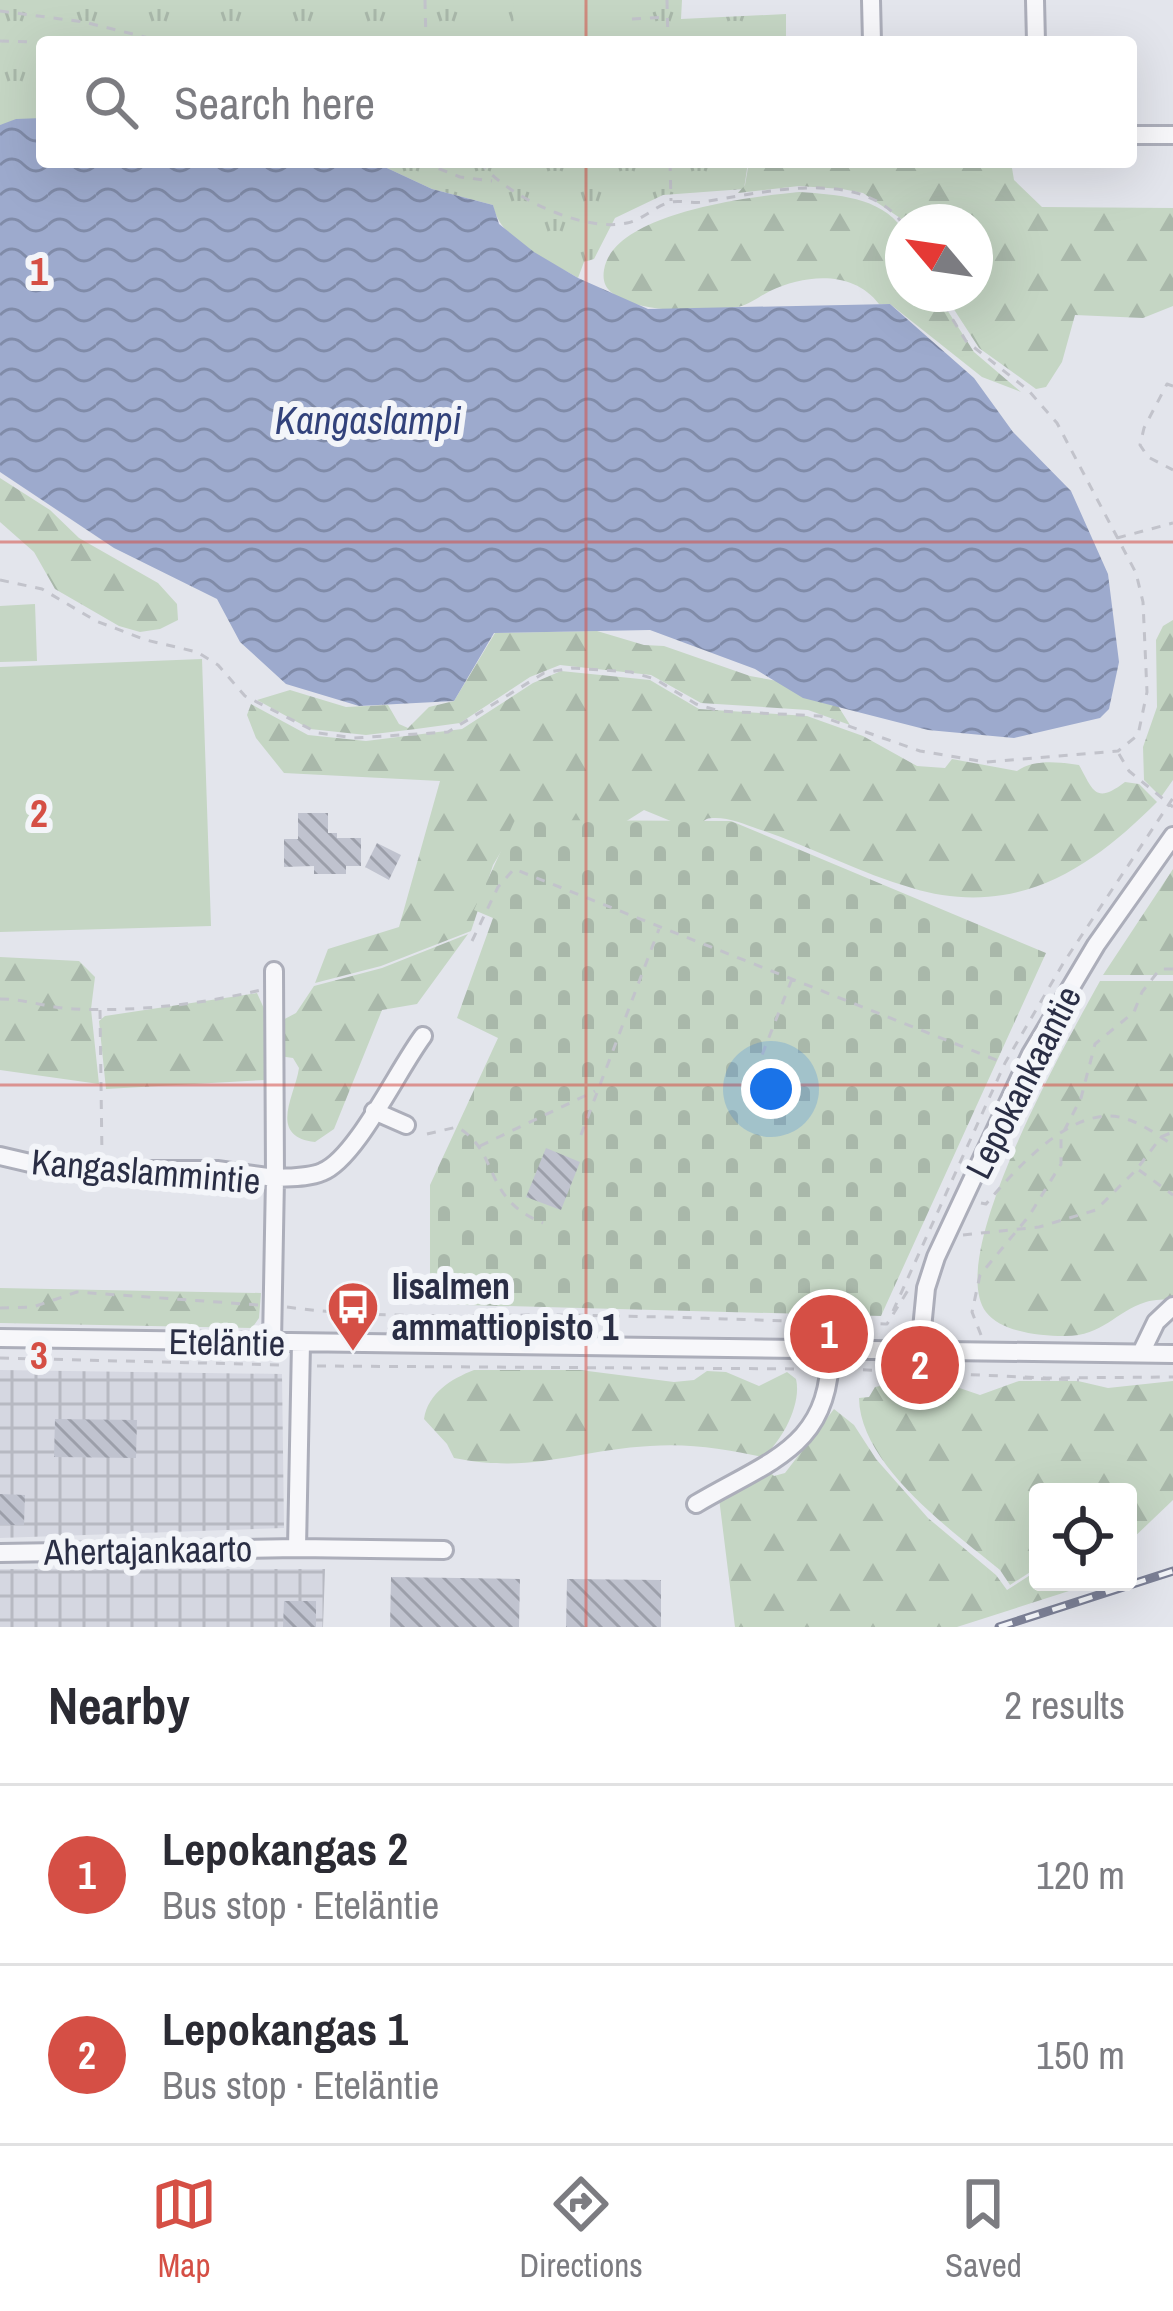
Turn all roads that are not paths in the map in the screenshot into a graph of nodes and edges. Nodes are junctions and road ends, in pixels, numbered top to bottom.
1 (871, 0) edge
2 (1035, 0) edge
3 (872, 36) edge
4 (1036, 36) edge
5 (1137, 135) edge
6 (1173, 135) edge
7 (1173, 836) edge
8 (275, 979) road end
9 (423, 1036) dead end
10 (374, 1111) junction
11 (406, 1126) dead end
12 (0, 1156) edge
13 (275, 1178) junction
14 (1173, 1306) edge
15 (0, 1338) edge
16 (272, 1343) junction
17 (301, 1343) junction
18 (830, 1348) junction
19 (920, 1348) junction
20 (1141, 1353) junction
21 (1173, 1354) edge
22 (696, 1504) dead end
23 (297, 1548) junction
24 (444, 1550) dead end
25 (0, 1553) edge

1 - 3 street
2 - 4 street
5 - 6 street
7 - 19 street, Lepokankaantie
8 - 13 street
9 - 10 street
10 - 11 street
10 - 13 street
12 - 13 street, Kangaslammintie
13 - 16 street, Kangaslammintie
14 - 20 street
15 - 16 street, Eteläntie
16 - 17 street, Eteläntie
17 - 18 street, Eteläntie
17 - 23 street, Ahertajankaarto
18 - 19 street, Eteläntie
18 - 22 street
19 - 20 street, Eteläntie
20 - 21 street, Eteläntie
23 - 24 street, Ahertajankaarto
23 - 25 street, Ahertajankaarto

